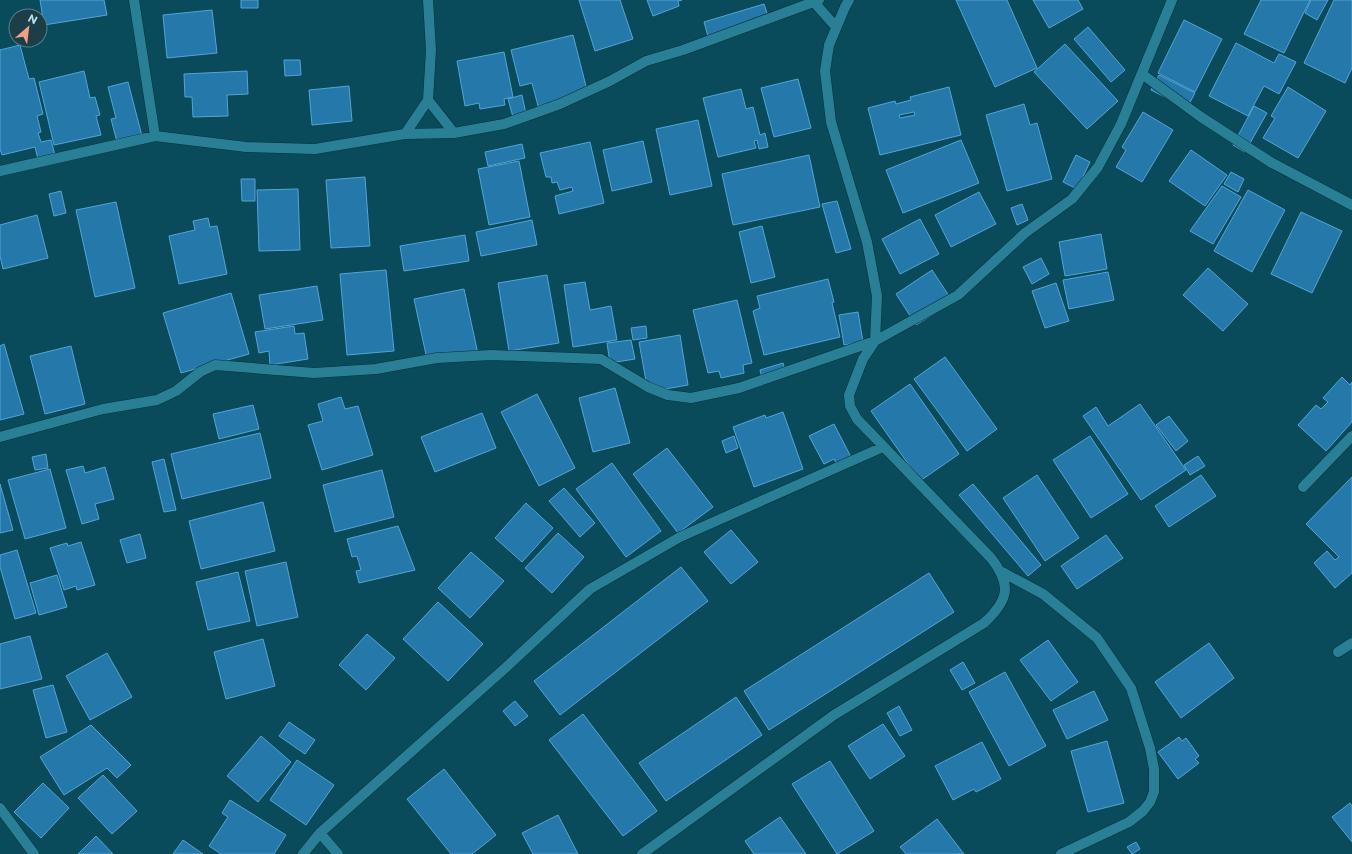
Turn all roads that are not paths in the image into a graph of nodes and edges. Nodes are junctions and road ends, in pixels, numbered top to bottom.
1 (134, 0) edge
2 (428, 0) edge
3 (849, 0) edge
4 (1172, 0) edge
5 (814, 1) edge
6 (836, 27) junction
7 (1142, 74) junction
8 (428, 100) junction
9 (454, 133) junction
10 (405, 134) junction
11 (155, 136) junction
12 (0, 171) edge
13 (1352, 205) edge
14 (875, 341) junction
15 (1352, 436) edge
16 (0, 437) edge
17 (883, 447) junction
18 (1303, 487) dead end
19 (1002, 572) junction
20 (1352, 643) edge
21 (1338, 652) dead end
22 (0, 808) edge
23 (320, 833) junction
24 (34, 854) edge
25 (303, 854) edge
26 (338, 854) edge
27 (642, 854) edge
28 (1061, 854) edge

1 - 11 street
2 - 8 street
3 - 6 street
4 - 7 street
5 - 6 street
5 - 9 street
6 - 14 street
7 - 13 street
7 - 14 street
8 - 9 street
8 - 10 street
9 - 10 street
10 - 11 street
11 - 12 street
14 - 16 street
14 - 17 street
15 - 18 street
17 - 19 street
17 - 23 street
19 - 27 street
19 - 28 street
20 - 21 street
22 - 24 street
23 - 25 street
23 - 26 street

